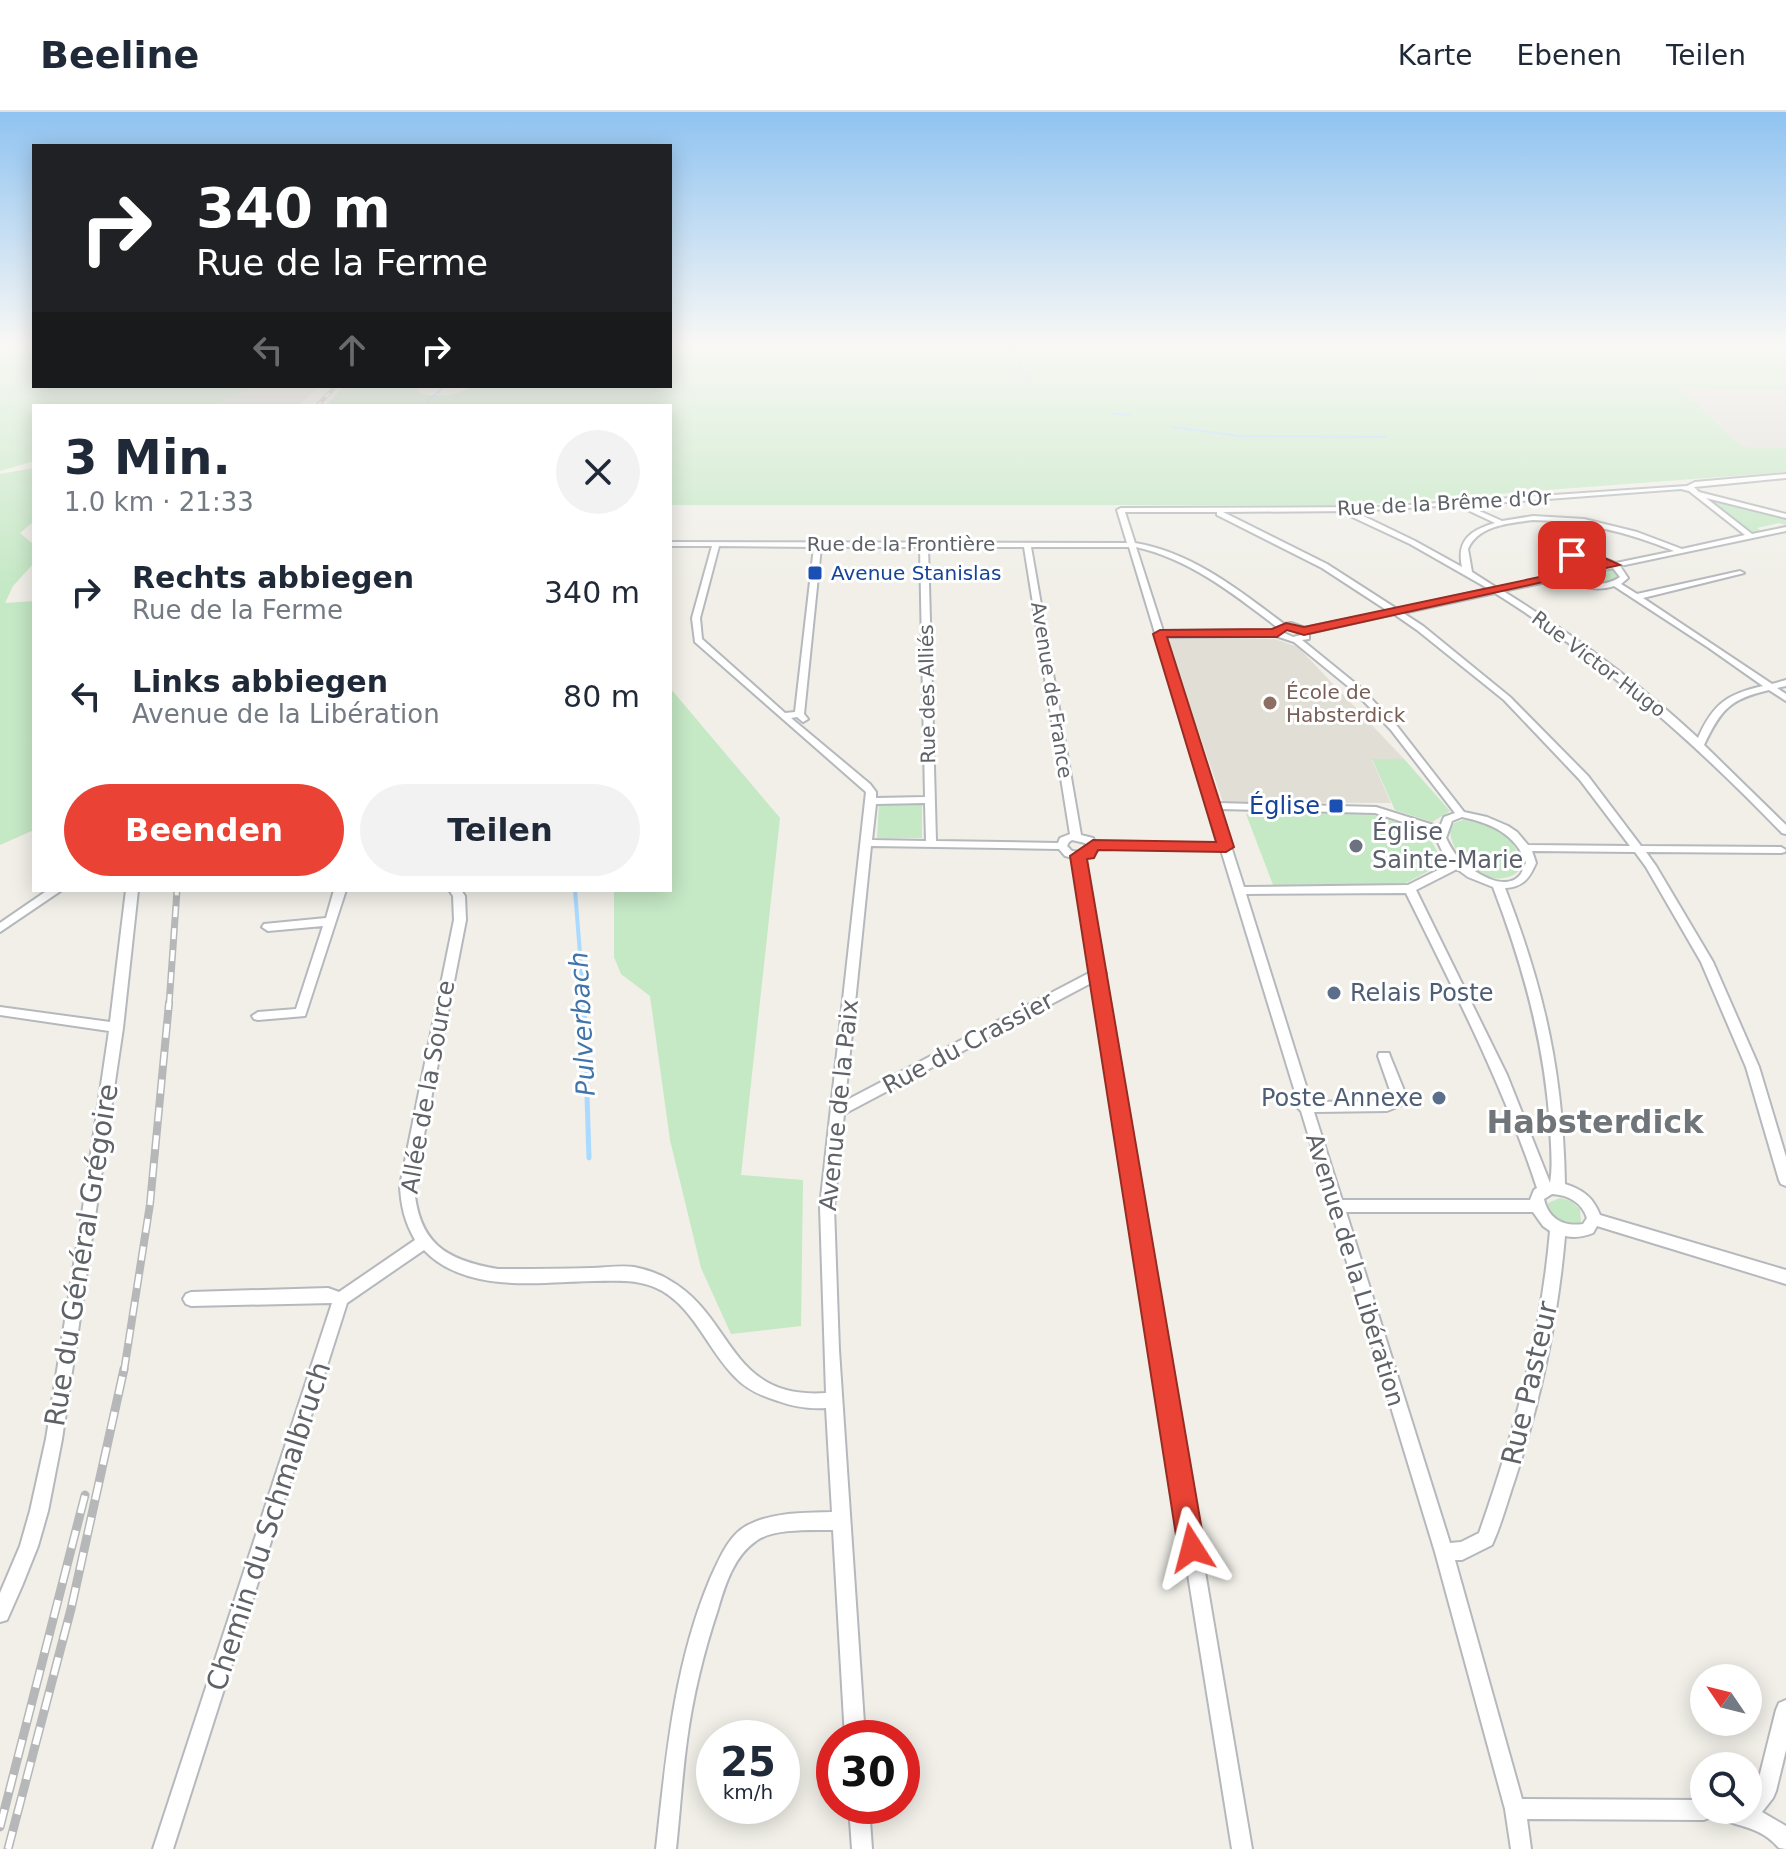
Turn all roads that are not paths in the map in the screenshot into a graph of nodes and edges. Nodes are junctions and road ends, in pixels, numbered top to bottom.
1 (1786, 476) edge
2 (1693, 491) junction
3 (1456, 504) junction
4 (1121, 510) joint
5 (1344, 510) junction
6 (1214, 511) junction
7 (1786, 516) edge
8 (1501, 523) junction
9 (1786, 529) edge
10 (1750, 536) junction
11 (672, 544) edge
12 (716, 544) junction
13 (818, 544) junction
14 (924, 544) junction
15 (1027, 544) junction
16 (1131, 544) junction
17 (1679, 550) junction
18 (1614, 565) junction
19 (1468, 573) junction
20 (1740, 573) dead end
21 (1560, 576) junction
22 (1616, 584) junction
23 (1496, 590) junction
24 (1635, 597) junction
25 (1397, 611) junction
26 (1279, 630) junction
27 (1304, 631) junction
28 (1160, 634) junction
29 (1296, 640) junction
30 (1786, 683) edge
31 (1771, 687) junction
32 (1786, 698) edge
33 (799, 714) junction
34 (783, 716) junction
35 (794, 725) junction
36 (1700, 744) junction
37 (929, 800) junction
38 (871, 801) junction
39 (1213, 806) junction
40 (1461, 814) junction
41 (1441, 831) junction
42 (1786, 831) edge
43 (1076, 836) junction
44 (869, 843) junction
45 (931, 844) junction
46 (1093, 845) junction
47 (1062, 846) junction
48 (1226, 847) junction
49 (1526, 848) junction
50 (1784, 848) edge
51 (1640, 849) junction
52 (1078, 856) junction
53 (1456, 865) junction
54 (1498, 885) junction
55 (1410, 889) junction
56 (1239, 891) junction
57 (53, 892) edge
58 (132, 892) edge
59 (339, 892) edge
60 (456, 892) edge
61 (331, 921) junction
62 (268, 927) dead end
63 (0, 928) edge
64 (1100, 973) junction
65 (0, 1011) edge
66 (258, 1016) dead end
67 (117, 1028) junction
68 (1384, 1056) dead end
69 (1304, 1107) junction
70 (836, 1112) junction
71 (1786, 1180) edge
72 (1552, 1189) junction
73 (1336, 1206) junction
74 (1537, 1206) junction
75 (1594, 1219) junction
76 (1558, 1228) junction
77 (424, 1242) junction
78 (1786, 1277) edge
79 (191, 1299) dead end
80 (341, 1299) junction
81 (834, 1399) junction
82 (842, 1521) junction
83 (1444, 1552) junction
84 (0, 1613) edge
85 (1786, 1710) edge
86 (854, 1720) edge
87 (1762, 1796) edge
88 (1515, 1809) junction
89 (1690, 1810) edge
90 (860, 1824) edge
91 (1762, 1824) edge
92 (1786, 1841) edge
93 (163, 1849) edge
94 (666, 1849) edge
95 (862, 1849) edge
96 (1242, 1849) edge
97 (1521, 1849) edge

1 - 2 street
2 - 3 street, Rue de la Brême d'Or
2 - 7 street
2 - 10 street
3 - 5 street, Rue de la Brême d'Or
3 - 8 street
4 - 6 street, Rue de la Brême d'Or
4 - 16 street, Avenue de la Libération
5 - 6 street, Rue de la Brême d'Or
5 - 19 street, Rue Victor Hugo
6 - 25 street
8 - 17 street
8 - 19 street
9 - 10 street
10 - 17 street
11 - 12 street, Rue de la Frontière
12 - 13 street, Rue de la Frontière
12 - 34 street
13 - 14 street, Rue de la Frontière
13 - 33 street
14 - 15 street, Rue de la Frontière
14 - 37 street, Rue des Alliés
15 - 16 street, Rue de la Frontière
15 - 43 street, Avenue de France
16 - 26 street
16 - 28 street, Avenue de la Libération
17 - 18 street
18 - 21 street
18 - 21 street
18 - 22 street
19 - 23 street, Rue Victor Hugo
20 - 24 street
21 - 22 street
21 - 23 street
22 - 24 street
23 - 25 street
23 - 36 street, Rue Victor Hugo
24 - 31 street
25 - 27 street
25 - 51 street
26 - 27 street
26 - 28 street
26 - 29 street
27 - 29 street
28 - 39 street, Avenue de la Libération
29 - 40 street
30 - 31 street
31 - 32 street
31 - 36 street
33 - 34 street
33 - 35 street
34 - 35 street
35 - 38 street
36 - 42 street, Rue Victor Hugo
37 - 38 street
37 - 45 street, Rue des Alliés
38 - 44 street, Avenue de la Paix
39 - 41 street
39 - 48 street, Avenue de la Libération
40 - 41 street
40 - 49 street
41 - 53 street
43 - 46 street
43 - 47 street
44 - 45 street
44 - 70 street, Avenue de la Paix
45 - 47 street
46 - 48 street
46 - 52 street
47 - 52 street
48 - 56 street, Avenue de la Libération
49 - 51 street
49 - 54 street
50 - 51 street
51 - 71 street
52 - 64 street
53 - 54 street
53 - 55 street
54 - 72 street
55 - 56 street
55 - 72 street
56 - 69 street, Avenue de la Libération
57 - 63 street
58 - 67 street, Rue du Général Grégoire
59 - 61 street
60 - 77 street, Allée de la Source
61 - 62 street
61 - 66 street
64 - 70 street, Rue du Crassier
64 - 96 street
65 - 67 street
67 - 84 street, Rue du Général Grégoire
68 - 69 street
69 - 73 street, Avenue de la Libération
70 - 81 street, Avenue de la Paix
72 - 74 street
72 - 75 street
73 - 74 street
73 - 83 street, Avenue de la Libération
74 - 76 street
75 - 76 street
75 - 78 street
76 - 83 street, Rue Pasteur
77 - 80 street
77 - 81 street
79 - 80 street
80 - 93 street, Chemin du Schmalbruch
81 - 82 street, Avenue de la Paix
82 - 86 street, Avenue de la Paix
82 - 94 street
83 - 88 street, Avenue de la Libération
85 - 87 street
88 - 89 street
88 - 97 street, Avenue de la Libération
90 - 95 street
91 - 92 street

